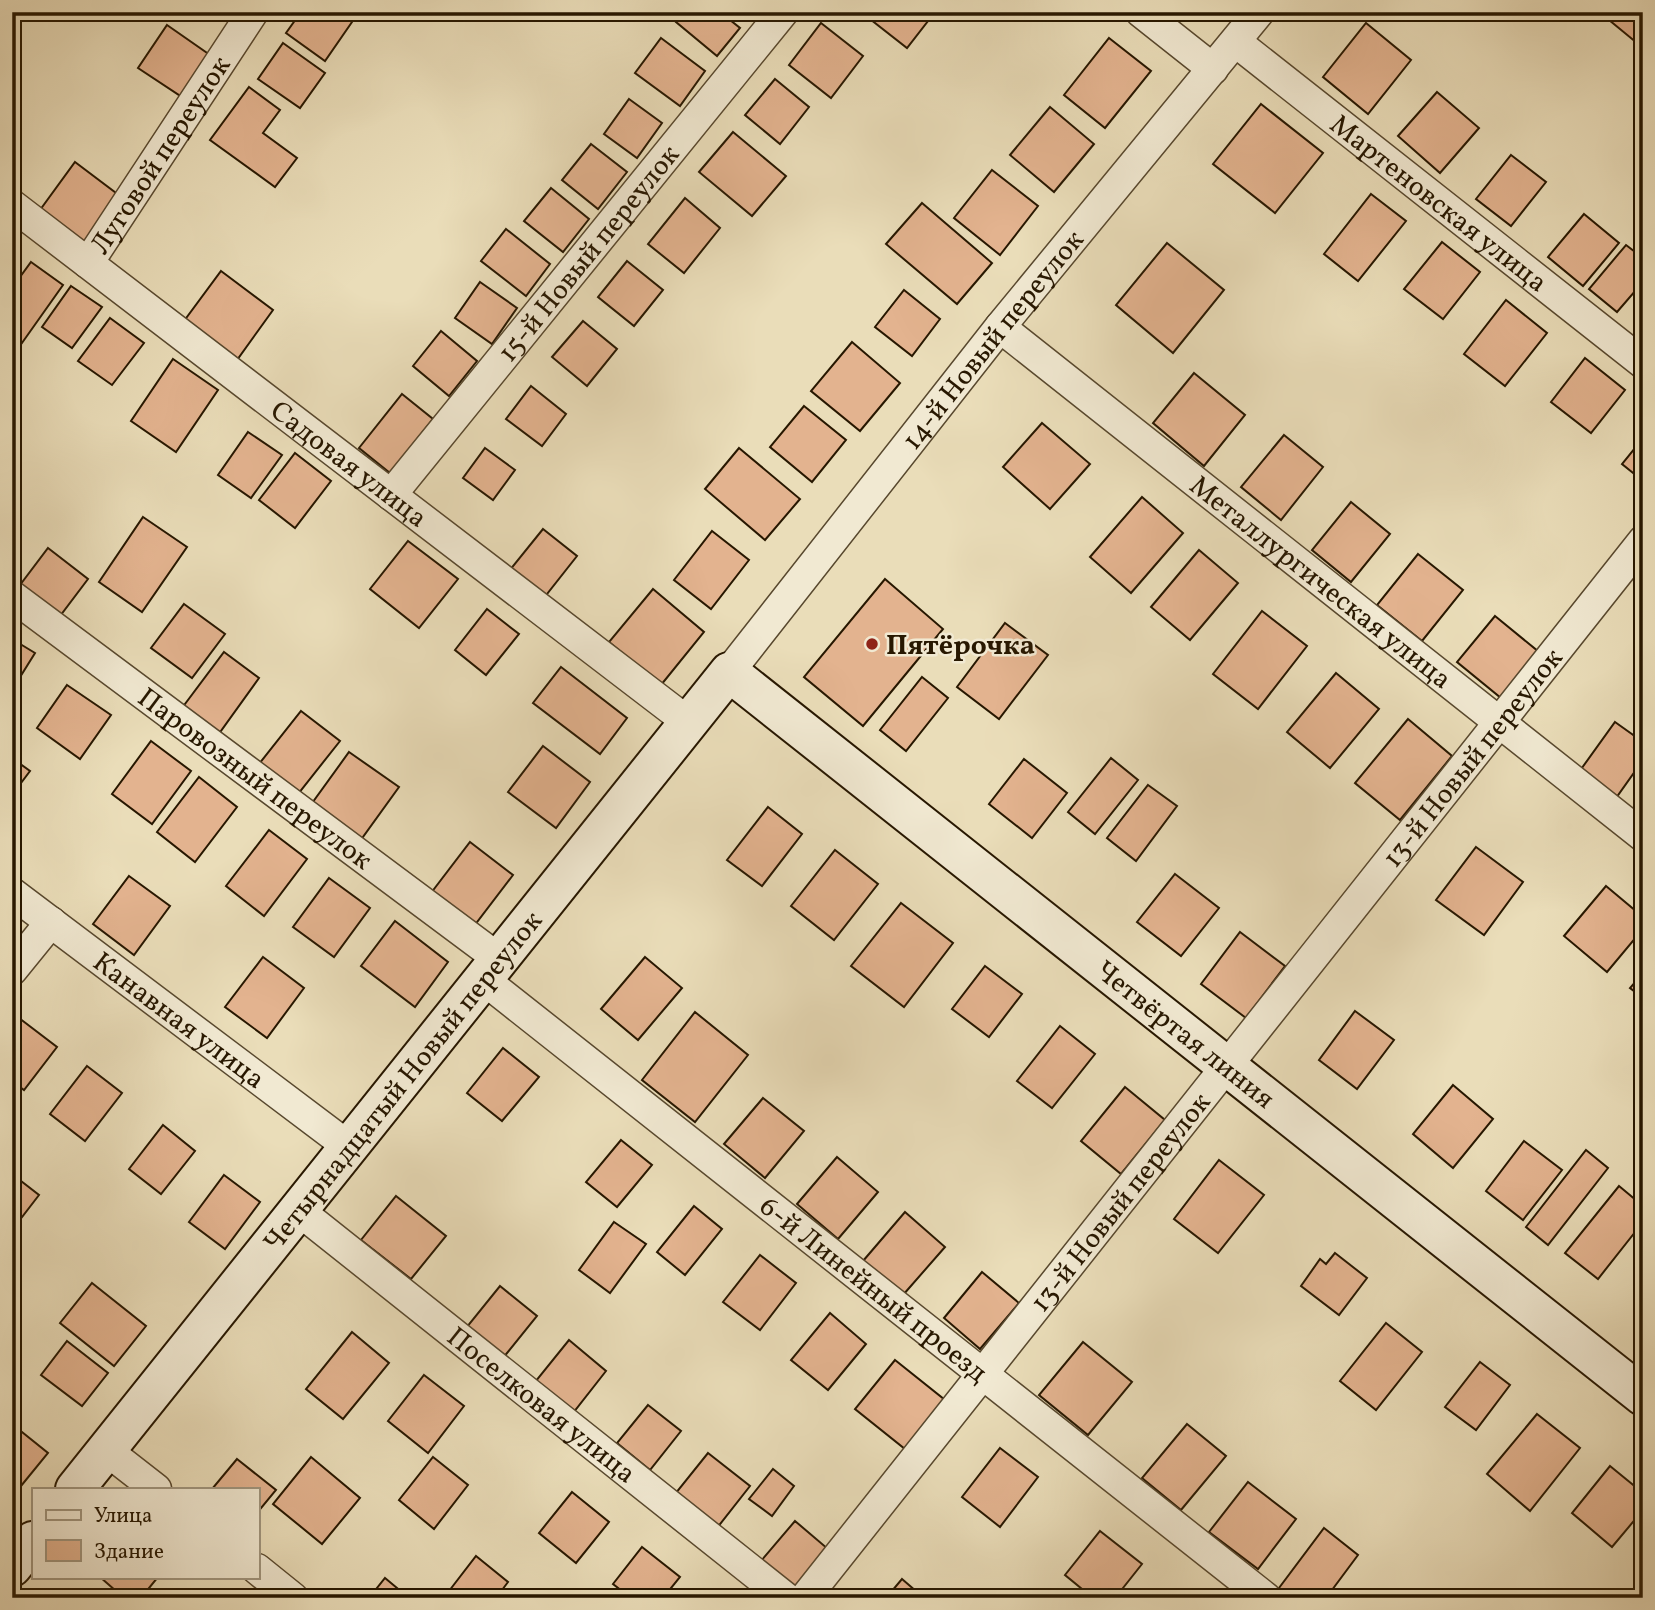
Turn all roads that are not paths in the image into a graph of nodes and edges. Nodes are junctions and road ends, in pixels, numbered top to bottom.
1 (253, 12) edge
2 (783, 12) edge
3 (1141, 12) edge
4 (1259, 12) edge
5 (1236, 42) junction
6 (1213, 69) junction
7 (12, 205) edge
8 (88, 263) junction
9 (1000, 327) junction
10 (1643, 363) edge
11 (391, 495) junction
12 (1643, 541) edge
13 (12, 596) edge
14 (729, 672) junction
15 (688, 722) junction
16 (1499, 723) junction
17 (1643, 836) edge
18 (12, 893) edge
19 (51, 922) junction
20 (491, 969) junction
21 (12, 971) edge
22 (1227, 1066) junction
23 (349, 1147) junction
24 (298, 1210) junction
25 (982, 1374) junction
26 (1643, 1396) edge
27 (106, 1450) junction
28 (76, 1488) edge
29 (155, 1488) edge
30 (32, 1542) edge
31 (12, 1567) edge
32 (259, 1571) edge
33 (293, 1598) edge
34 (786, 1598) edge
35 (805, 1598) edge
36 (1266, 1598) edge

1 - 8 street, Луговой переулок
2 - 11 street, 15-й Новый переулок
3 - 6 street
4 - 5 street, 14-й Новый переулок
5 - 6 street, 14-й Новый переулок
5 - 10 street, Мартеновская улица
6 - 9 street, 14-й Новый переулок
7 - 8 street, Садовая улица
8 - 11 street, Садовая улица
9 - 14 street, 14-й Новый переулок
9 - 16 street, Металлургическая улица
11 - 15 street, Садовая улица
12 - 16 street, 13-й Новый переулок
13 - 20 street, Паровозный переулок
14 - 15 street, Четырнадцатый Новый переулок
14 - 22 street, Четвёртая линия
15 - 20 street, Четырнадцатый Новый переулок
16 - 17 street, Металлургическая улица
16 - 22 street, 13-й Новый переулок
18 - 19 street, Канавная улица
19 - 21 street
19 - 23 street, Канавная улица
20 - 23 street, Четырнадцатый Новый переулок
20 - 25 street, 6-й Линейный проезд
22 - 25 street, 13-й Новый переулок
22 - 26 street, Четвёртая линия
23 - 24 street, Четырнадцатый Новый переулок
24 - 27 street, Четырнадцатый Новый переулок
24 - 34 street, Поселковая улица
25 - 35 street, 13-й Новый переулок
25 - 36 street, 6-й Линейный проезд
27 - 28 street, Четырнадцатый Новый переулок
27 - 29 street
30 - 31 street
32 - 33 street

